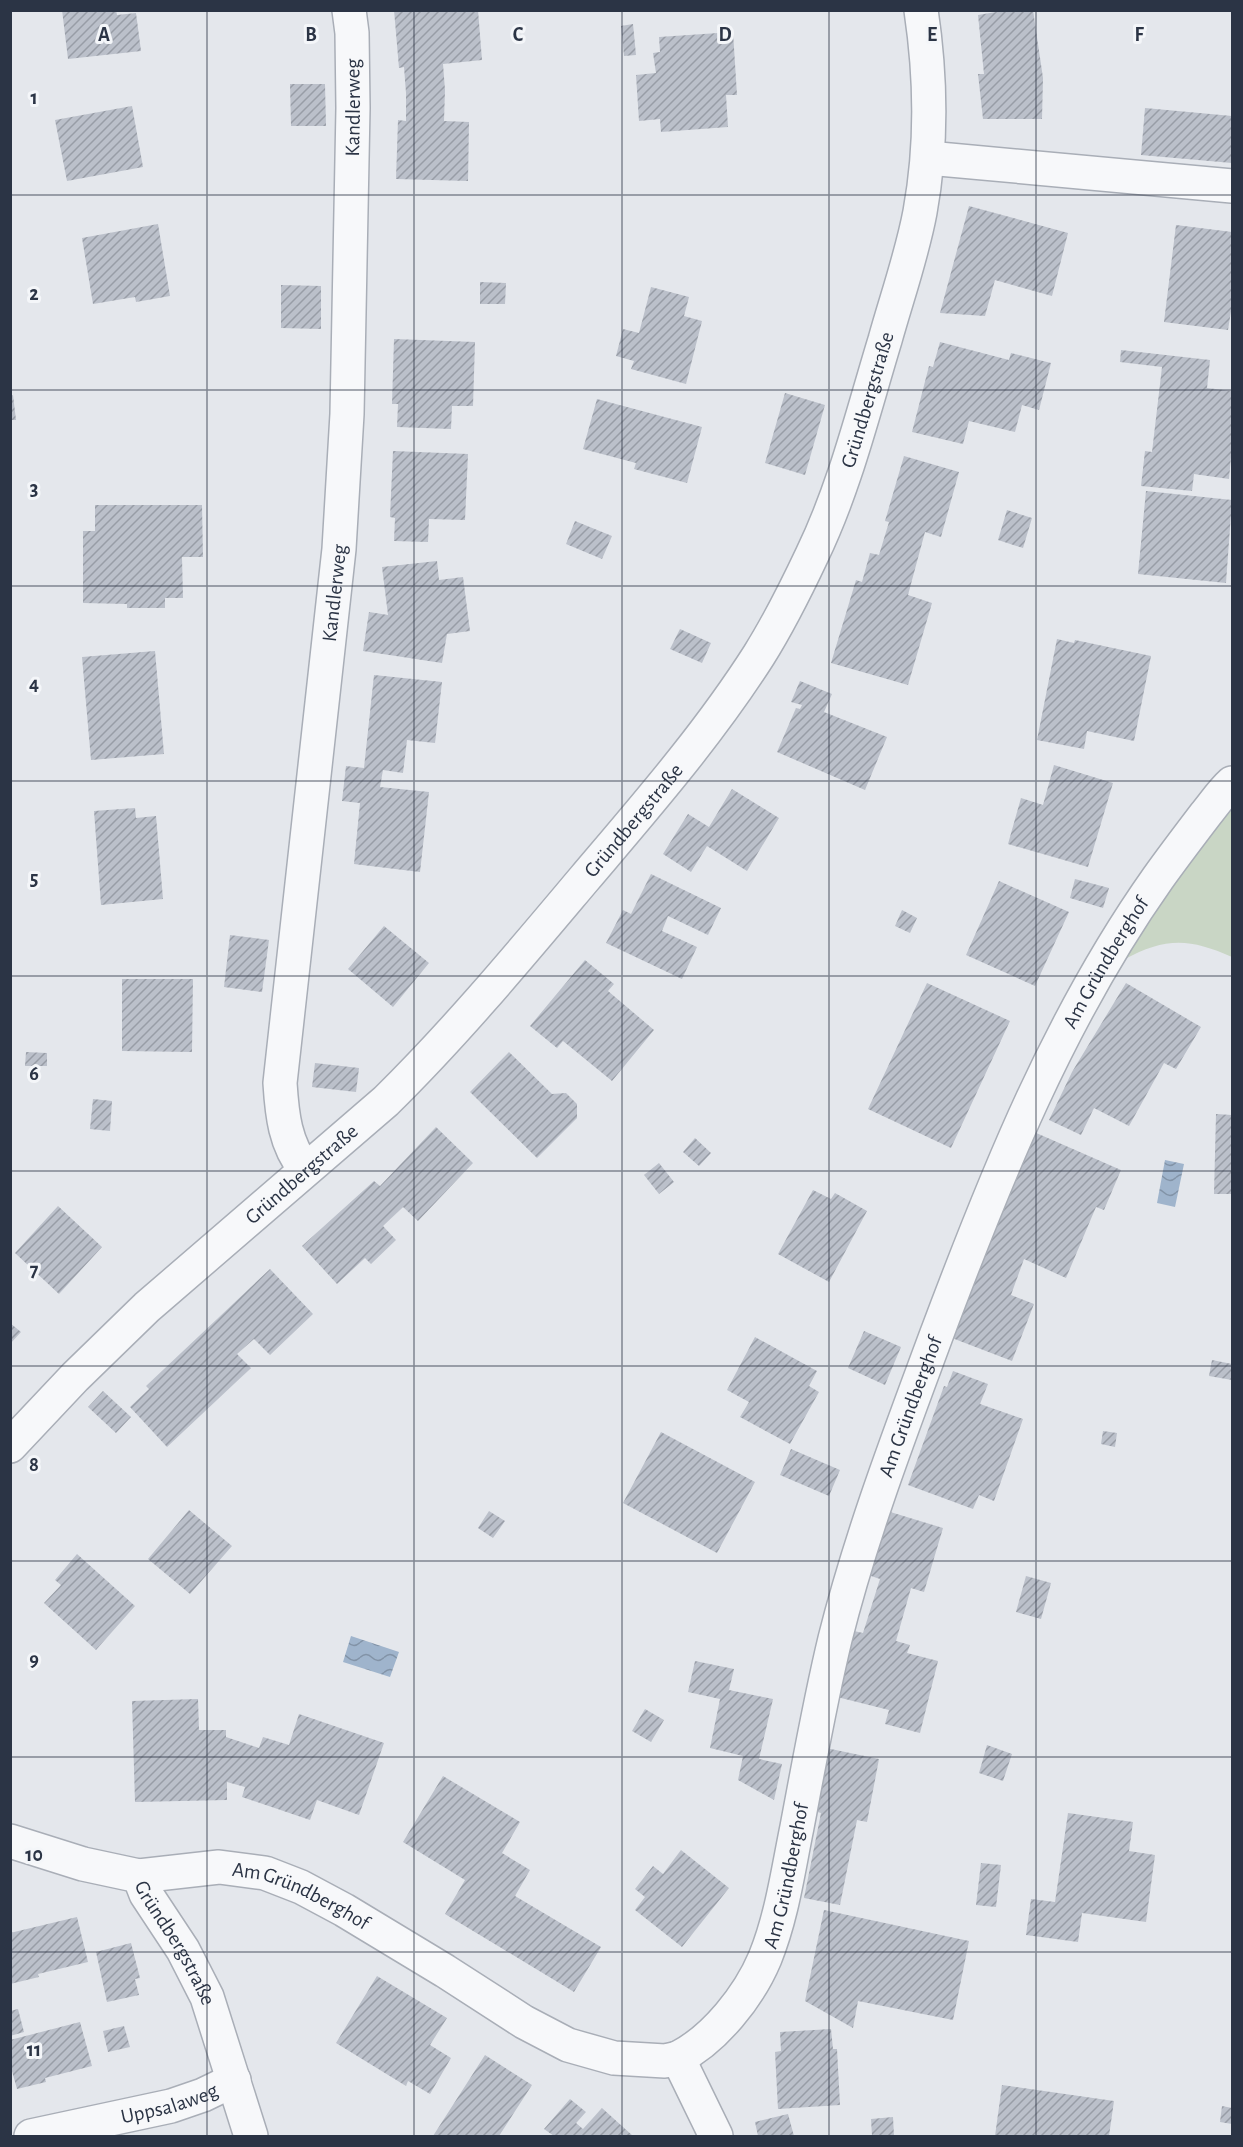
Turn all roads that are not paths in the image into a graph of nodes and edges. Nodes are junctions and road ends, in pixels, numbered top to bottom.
1 (349, 10) edge
2 (921, 10) edge
3 (928, 158) junction
4 (1233, 186) edge
5 (1233, 783) edge
6 (305, 1169) junction
7 (10, 1446) edge
8 (10, 1841) edge
9 (139, 1876) junction
10 (678, 2058) junction
11 (234, 2080) junction
12 (31, 2136) edge
13 (251, 2136) edge
14 (716, 2136) edge

1 - 6 street, Kandlerweg
2 - 3 street, Gründbergstraße
3 - 4 street
3 - 6 street, Gründbergstraße
5 - 10 street, Am Gründberghof
6 - 7 street, Gründbergstraße
8 - 9 street, Gründbergstraße
9 - 10 street, Am Gründberghof
9 - 11 street, Gründbergstraße
10 - 14 street
11 - 12 street, Uppsalaweg
11 - 13 street, Gründbergstraße

